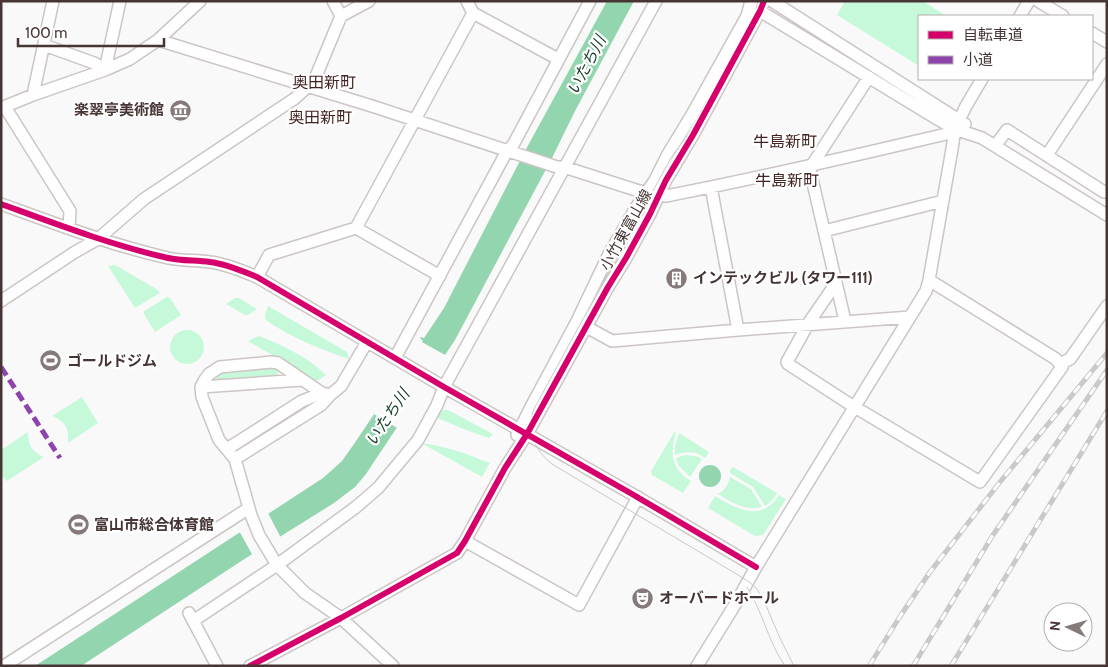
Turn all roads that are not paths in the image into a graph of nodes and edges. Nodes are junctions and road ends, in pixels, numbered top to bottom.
1 (53, 1) edge
2 (120, 1) edge
3 (200, 1) edge
4 (333, 1) edge
5 (467, 1) edge
6 (590, 1) edge
7 (656, 1) edge
8 (752, 1) edge
9 (772, 1) edge
10 (1029, 1) edge
11 (1038, 1) edge
12 (364, 2) edge
13 (762, 6) edge
14 (473, 13) junction
15 (1021, 15) edge
16 (1061, 15) edge
17 (341, 16) junction
18 (1093, 34) edge
19 (158, 40) junction
20 (1107, 42) edge
21 (44, 45) junction
22 (558, 59) junction
23 (1107, 64) edge
24 (104, 70) junction
25 (869, 77) junction
26 (981, 80) edge
27 (308, 86) junction
28 (33, 95) junction
29 (3, 107) edge
30 (415, 121) junction
31 (957, 124) junction
32 (995, 146) junction
33 (513, 153) junction
34 (1047, 155) junction
35 (810, 165) junction
36 (560, 167) junction
37 (711, 187) junction
38 (1107, 192) edge
39 (646, 193) junction
40 (660, 195) junction
41 (943, 201) junction
42 (1, 204) edge
43 (1107, 215) edge
44 (69, 228) junction
45 (356, 228) junction
46 (824, 231) junction
47 (98, 239) junction
48 (440, 276) junction
49 (257, 277) junction
50 (929, 280) junction
51 (836, 283) junction
52 (1, 302) edge
53 (1107, 306) edge
54 (910, 317) junction
55 (845, 322) junction
56 (581, 324) junction
57 (808, 324) junction
58 (738, 330) junction
59 (367, 342) junction
60 (397, 360) junction
61 (1060, 364) junction
62 (302, 380) junction
63 (441, 386) junction
64 (201, 387) junction
65 (326, 394) junction
66 (855, 407) junction
67 (523, 432) junction
68 (227, 449) junction
69 (235, 459) junction
70 (638, 497) junction
71 (250, 512) junction
72 (465, 541) junction
73 (277, 565) junction
74 (756, 568) junction
75 (341, 618) junction
76 (4, 666) edge
77 (217, 666) edge
78 (250, 666) edge
79 (393, 666) edge
80 (697, 666) edge

1 - 21 street
2 - 24 street
3 - 19 street
4 - 17 street
5 - 14 street
6 - 22 street
7 - 36 street
8 - 13 street
8 - 39 street, 小竹東富山線
9 - 31 street
10 - 15 street
11 - 16 street
12 - 17 street
13 - 25 street
13 - 40 street, 小竹東富山線
14 - 22 street
14 - 30 street
17 - 27 street
18 - 20 street
19 - 24 street
19 - 27 street
21 - 24 street
21 - 28 street
22 - 33 street
23 - 34 street
24 - 28 street
25 - 31 street
25 - 35 street
26 - 31 street
27 - 30 street
27 - 47 street
28 - 29 street
29 - 44 street
30 - 33 street
30 - 45 street
31 - 32 street
31 - 35 street
31 - 41 street
32 - 34 street
32 - 43 street
33 - 36 street
33 - 48 street
34 - 38 street
35 - 37 street
35 - 46 street
36 - 39 street
36 - 63 street
37 - 40 street
37 - 58 street
39 - 40 street
39 - 56 street, 小竹東富山線
40 - 56 street, 小竹東富山線
41 - 46 street
41 - 50 street
42 - 44 street
44 - 47 street
45 - 48 street
45 - 49 street
46 - 51 street
47 - 49 street
47 - 52 street
48 - 60 street
49 - 59 street
50 - 54 street
50 - 61 street
51 - 55 street
51 - 57 street
53 - 61 street
54 - 55 street
54 - 66 street
55 - 57 street
56 - 58 street
56 - 67 street, 小竹東富山線
57 - 58 street
57 - 66 street
59 - 60 street
59 - 65 street
60 - 63 street
61 - 66 street
62 - 64 street
62 - 64 street
62 - 65 street
63 - 67 street
63 - 73 street
64 - 68 street
65 - 68 street
65 - 69 street
66 - 74 street
67 - 70 street
67 - 72 street, 小竹東富山線
68 - 69 street
69 - 71 street
70 - 72 street
70 - 74 street
71 - 73 street
71 - 76 street
72 - 75 street, 小竹東富山線
73 - 75 street
73 - 77 street
74 - 80 street
75 - 78 street
75 - 79 street

